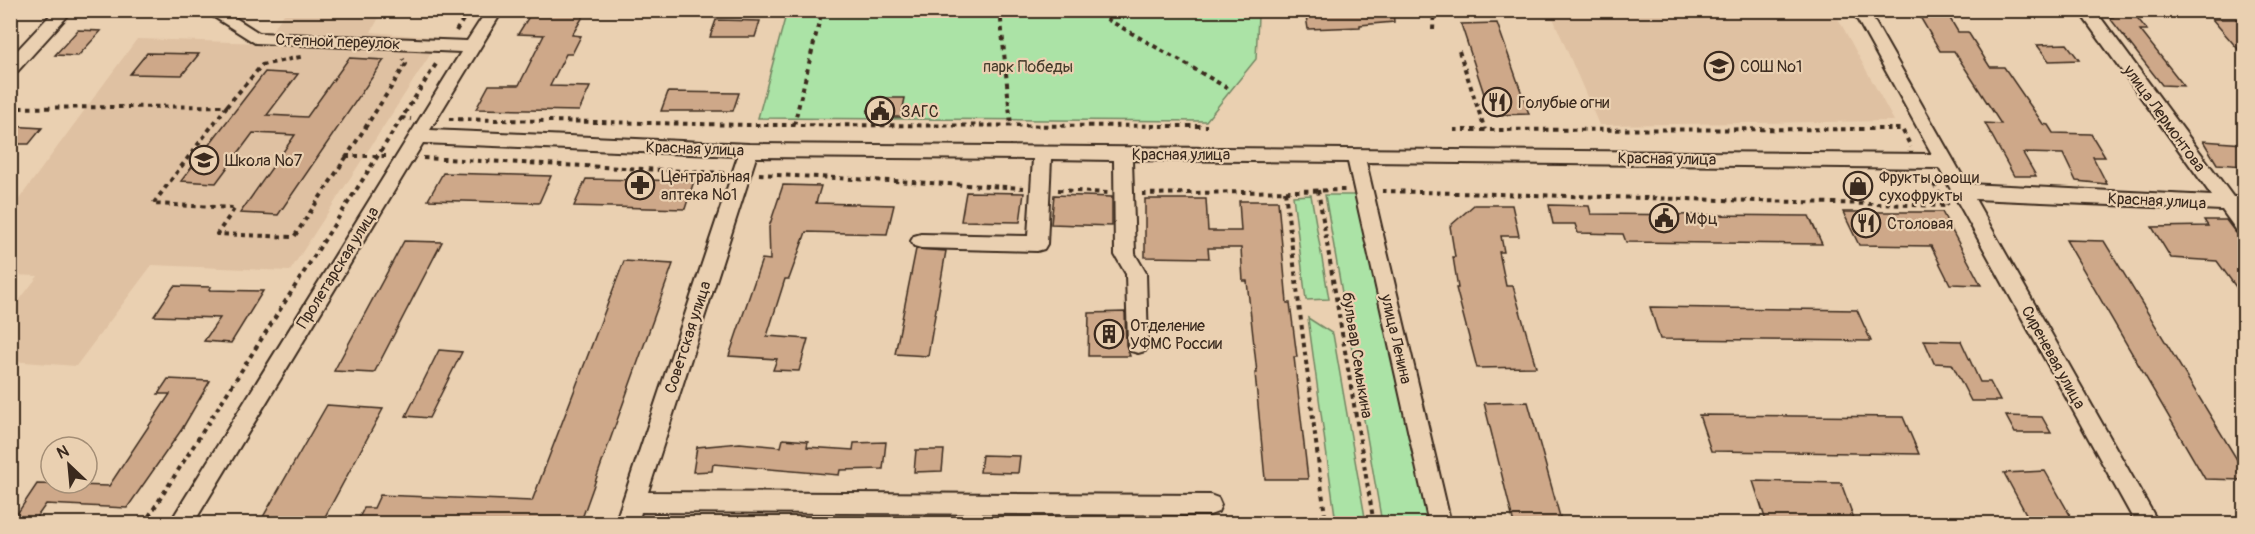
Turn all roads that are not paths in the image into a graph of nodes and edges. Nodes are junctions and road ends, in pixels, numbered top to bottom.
1 (65, 10) edge
2 (211, 10) edge
3 (495, 10) edge
4 (1860, 10) edge
5 (2086, 10) edge
6 (472, 47) junction
7 (10, 69) edge
8 (417, 136) junction
9 (749, 150) junction
10 (1042, 153) junction
11 (1123, 153) junction
12 (1355, 155) junction
13 (1944, 161) junction
14 (1961, 191) junction
15 (2236, 204) edge
16 (2244, 226) edge
17 (921, 241) dead end
18 (1138, 345) dead end
19 (633, 502) junction
20 (1210, 505) dead end
21 (180, 524) edge
22 (626, 524) edge
23 (1440, 524) edge
24 (2148, 524) edge

1 - 7 street
2 - 6 street, Степной переулок
3 - 6 street, Пролетарская улица
4 - 13 street
5 - 15 street, улица Лермонтова
6 - 8 street, Пролетарская улица
8 - 9 street, Красная улица
8 - 21 street, Пролетарская улица
9 - 10 street, Красная улица
9 - 19 street, Советская улица
10 - 11 street, Красная улица
10 - 17 street
11 - 12 street, Красная улица
11 - 18 street
12 - 13 street, Красная улица
12 - 23 street, улица Ленина
13 - 14 street, Сиреневая улица
14 - 15 street, Красная улица
14 - 24 street, Сиреневая улица
15 - 16 street, улица Лермонтова
19 - 20 street
19 - 22 street, Советская улица

